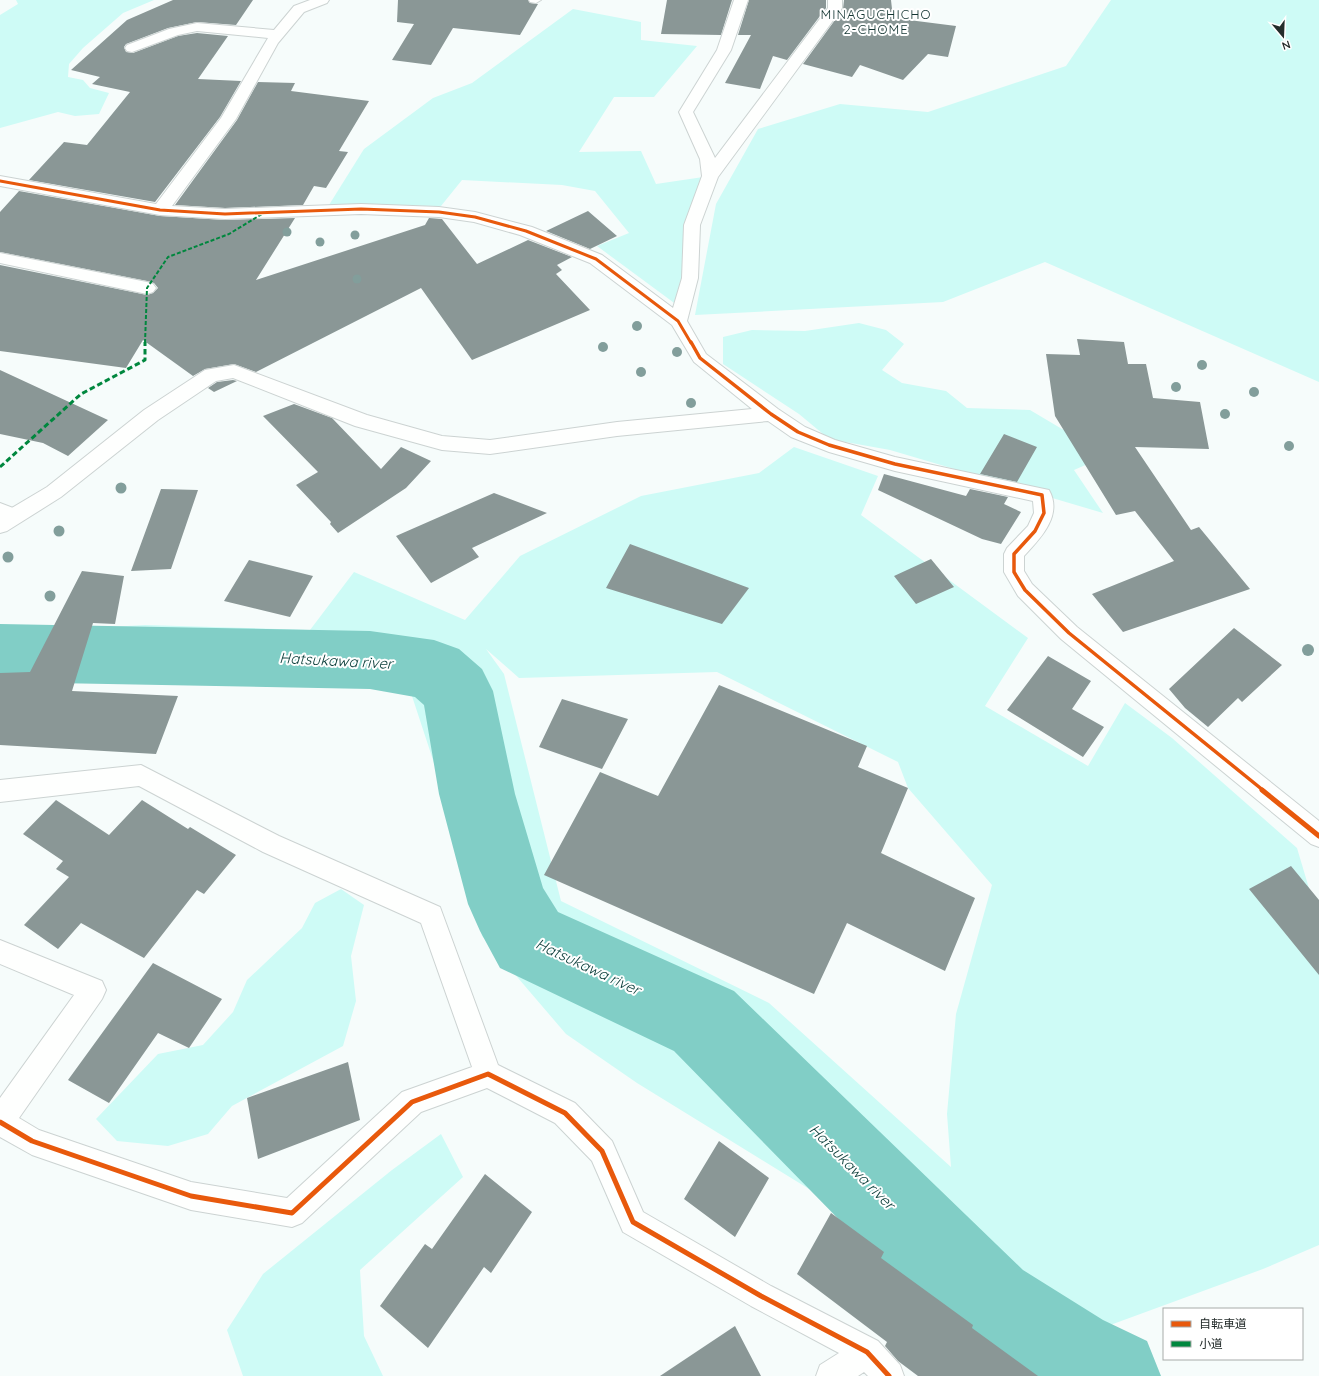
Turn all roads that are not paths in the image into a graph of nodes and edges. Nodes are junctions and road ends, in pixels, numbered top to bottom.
1 (322, 0) edge
2 (741, 0) edge
3 (835, 0) edge
4 (278, 35) junction
5 (132, 48) dead end
6 (710, 176) junction
7 (0, 181) edge
8 (160, 210) junction
9 (0, 258) edge
10 (147, 288) dead end
11 (678, 321) junction
12 (770, 414) junction
13 (5, 517) edge
14 (0, 792) edge
15 (1319, 836) edge
16 (0, 952) edge
17 (488, 1074) junction
18 (0, 1121) edge
19 (867, 1352) junction
20 (831, 1376) edge
21 (889, 1376) edge

1 - 4 street
2 - 6 street
3 - 6 street
4 - 5 street
4 - 8 street
6 - 11 street
7 - 8 street
8 - 11 street
9 - 10 street
11 - 12 street
12 - 13 street
12 - 15 street
14 - 17 street
16 - 18 street
17 - 18 street
17 - 19 street
19 - 20 street
19 - 21 street

